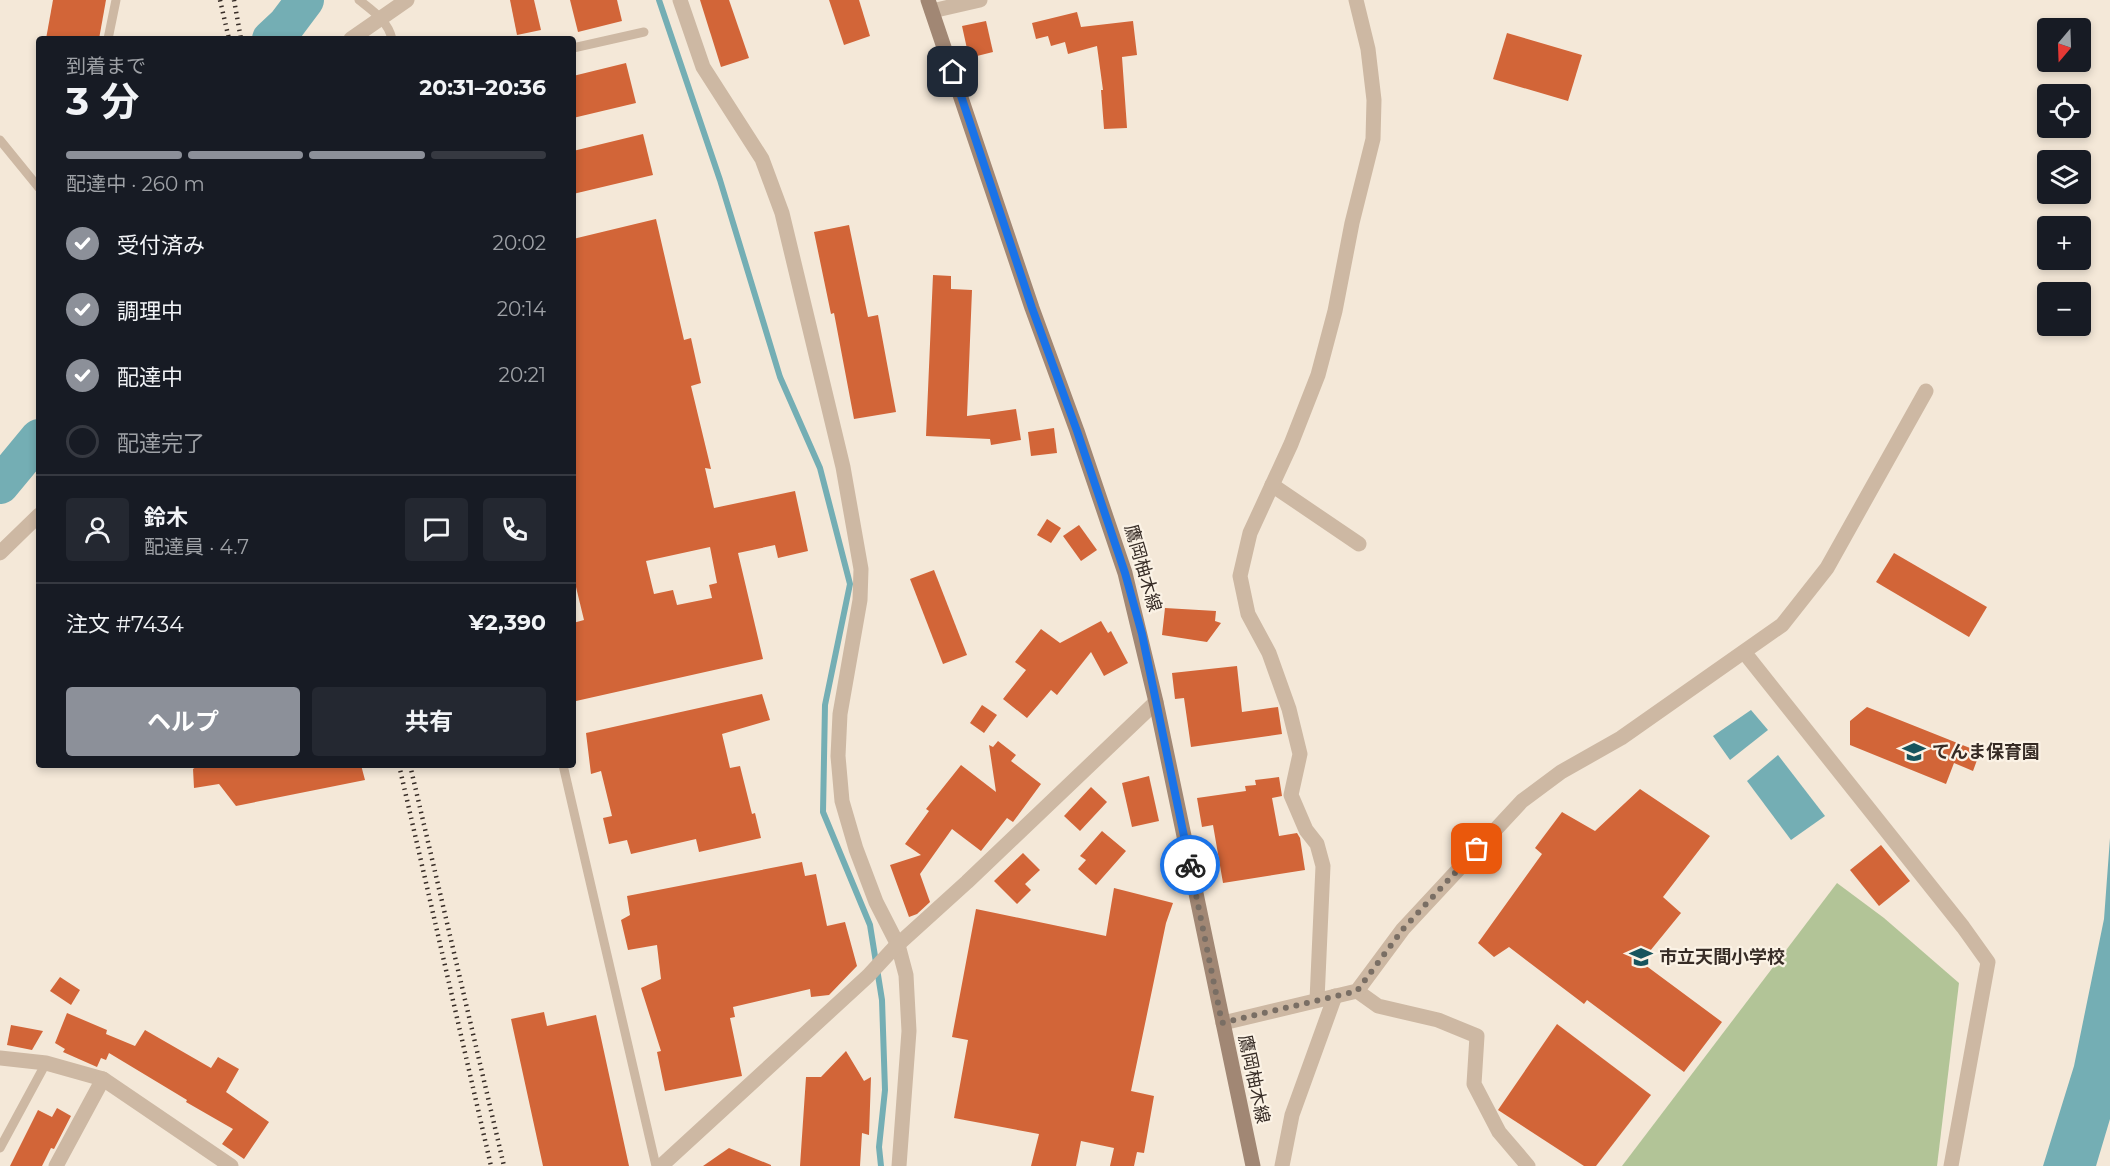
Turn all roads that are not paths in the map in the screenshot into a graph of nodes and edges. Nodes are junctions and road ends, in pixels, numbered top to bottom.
1 (116, 0) edge
2 (359, 0) edge
3 (407, 0) edge
4 (680, 0) edge
5 (980, 0) edge
6 (1356, 0) edge
7 (930, 5) edge
8 (380, 18) junction
9 (645, 32) dead end
10 (109, 36) edge
11 (355, 36) edge
12 (391, 36) edge
13 (576, 47) edge
14 (0, 140) edge
15 (36, 184) edge
16 (1926, 391) dead end
17 (1272, 485) junction
18 (36, 518) edge
19 (1359, 544) dead end
20 (0, 553) edge
21 (1744, 652) junction
22 (1156, 702) junction
23 (563, 768) edge
24 (895, 947) junction
25 (1357, 991) junction
26 (1335, 996) junction
27 (1317, 1000) junction
28 (1222, 1023) junction
29 (0, 1058) edge
30 (46, 1064) junction
31 (104, 1078) junction
32 (0, 1148) edge
33 (56, 1166) edge
34 (231, 1166) edge
35 (656, 1166) edge
36 (661, 1166) edge
37 (899, 1166) edge
38 (1253, 1166) edge
39 (1282, 1166) edge
40 (1528, 1166) edge
41 (1951, 1166) edge

1 - 10 lane
2 - 8 lane
3 - 8 street
4 - 24 street
5 - 7 street
6 - 17 street
7 - 22 main road, 鷹岡柚木線
8 - 11 street
8 - 12 lane
9 - 13 lane
14 - 15 lane
16 - 21 street
17 - 19 street
17 - 27 street
18 - 20 street
21 - 25 street
21 - 41 street
22 - 24 street
22 - 28 main road, 鷹岡柚木線
23 - 35 lane
24 - 36 street
24 - 37 street
25 - 26 street
25 - 40 street
26 - 27 street
26 - 39 street
27 - 28 street
28 - 38 main road, 鷹岡柚木線
29 - 30 street
30 - 31 street
30 - 32 lane
31 - 33 street
31 - 34 street

